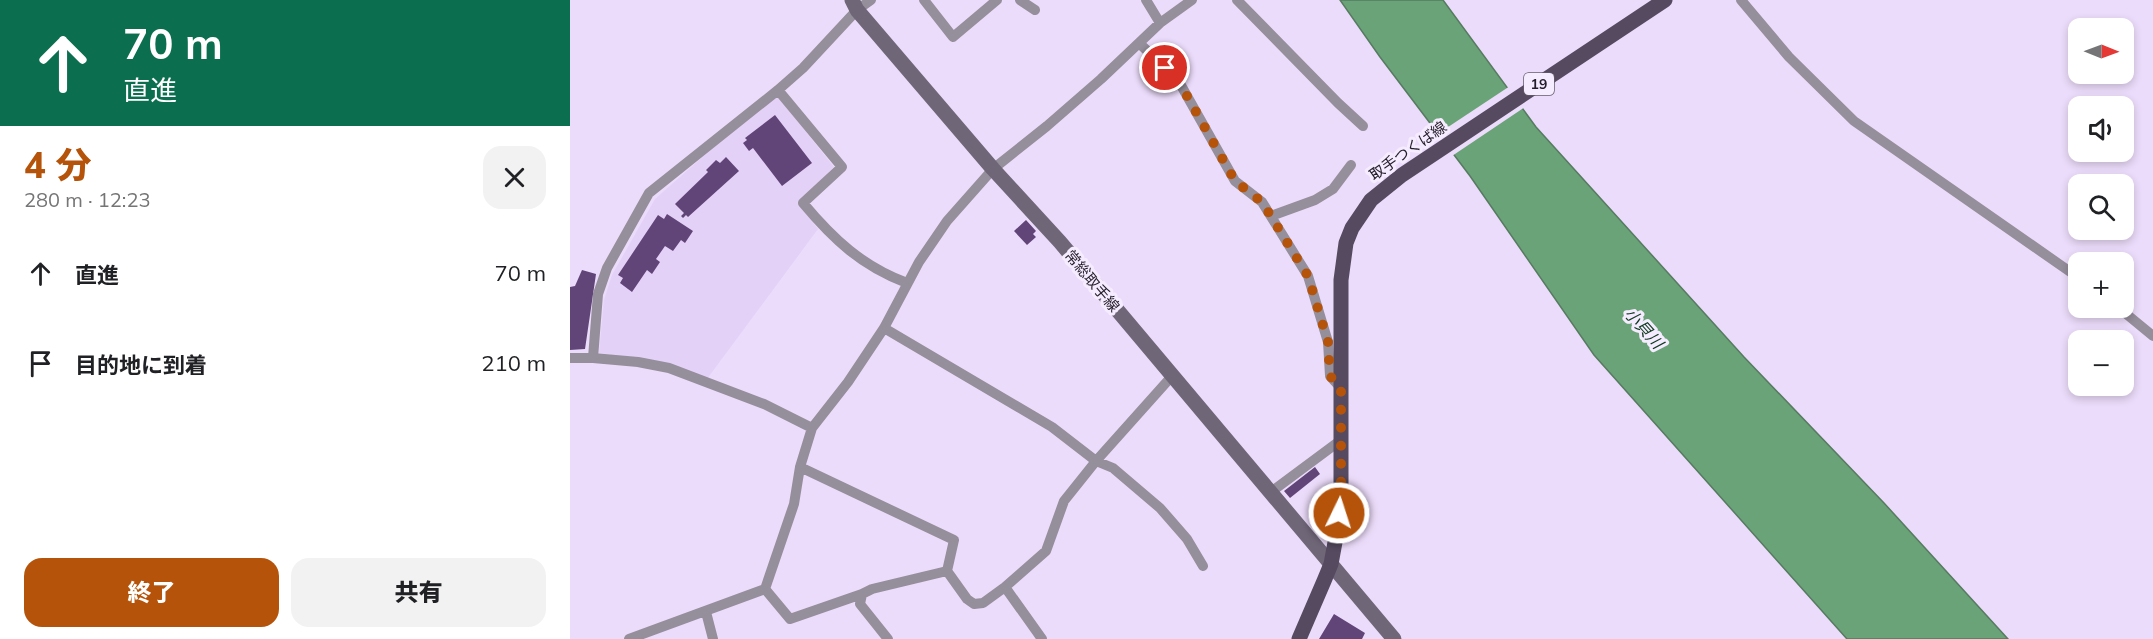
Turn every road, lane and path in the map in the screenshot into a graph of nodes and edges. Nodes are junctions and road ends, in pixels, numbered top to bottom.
1 (871, 0) edge
2 (924, 0) edge
3 (997, 0) edge
4 (1020, 0) edge
5 (1146, 0) edge
6 (1192, 0) edge
7 (1237, 0) edge
8 (1665, 0) edge
9 (1741, 0) edge
10 (854, 5) edge
11 (1035, 10) dead end
12 (1160, 22) junction
13 (1138, 43) junction
14 (778, 90) junction
15 (1363, 126) dead end
16 (1351, 165) dead end
17 (993, 169) junction
18 (1271, 216) junction
19 (2068, 270) edge
20 (907, 283) junction
21 (2131, 318) edge
22 (884, 328) junction
23 (2153, 336) edge
24 (570, 358) edge
25 (593, 358) junction
26 (1172, 376) junction
27 (1341, 388) junction
28 (812, 428) junction
29 (1341, 440) junction
30 (1096, 460) junction
31 (800, 467) junction
32 (1271, 492) junction
33 (1330, 564) junction
34 (1203, 566) dead end
35 (946, 572) junction
36 (1005, 587) junction
37 (765, 589) junction
38 (862, 594) junction
39 (706, 612) junction
40 (886, 638) edge
41 (629, 639) edge
42 (713, 639) edge
43 (1042, 639) edge
44 (1299, 639) edge
45 (1394, 639) edge

1 - 10 street
2 - 3 street
4 - 11 street
5 - 12 street
6 - 12 street
7 - 15 street
8 - 27 main road, 取手つくば線 / 19
9 - 19 street
10 - 14 street
10 - 17 main road, 常総取手線
12 - 13 street
13 - 17 street
13 - 18 street
14 - 20 street
14 - 25 street
16 - 18 street
17 - 20 street
17 - 26 main road, 常総取手線
18 - 27 street
20 - 22 street
21 - 23 street
22 - 28 street
22 - 30 street
24 - 25 street
25 - 28 street
26 - 30 street
26 - 32 main road, 常総取手線
27 - 29 main road, 取手つくば線 / 19
28 - 31 street
29 - 32 street
29 - 33 main road, 取手つくば線 / 19
30 - 34 street
30 - 36 street
31 - 35 street
31 - 37 street
32 - 33 main road, 常総取手線
33 - 44 main road, 取手つくば線 / 19
33 - 45 main road, 常総取手線
35 - 36 street
35 - 38 street
36 - 43 street
37 - 38 street
37 - 39 street
38 - 40 street
39 - 41 street
39 - 42 street

